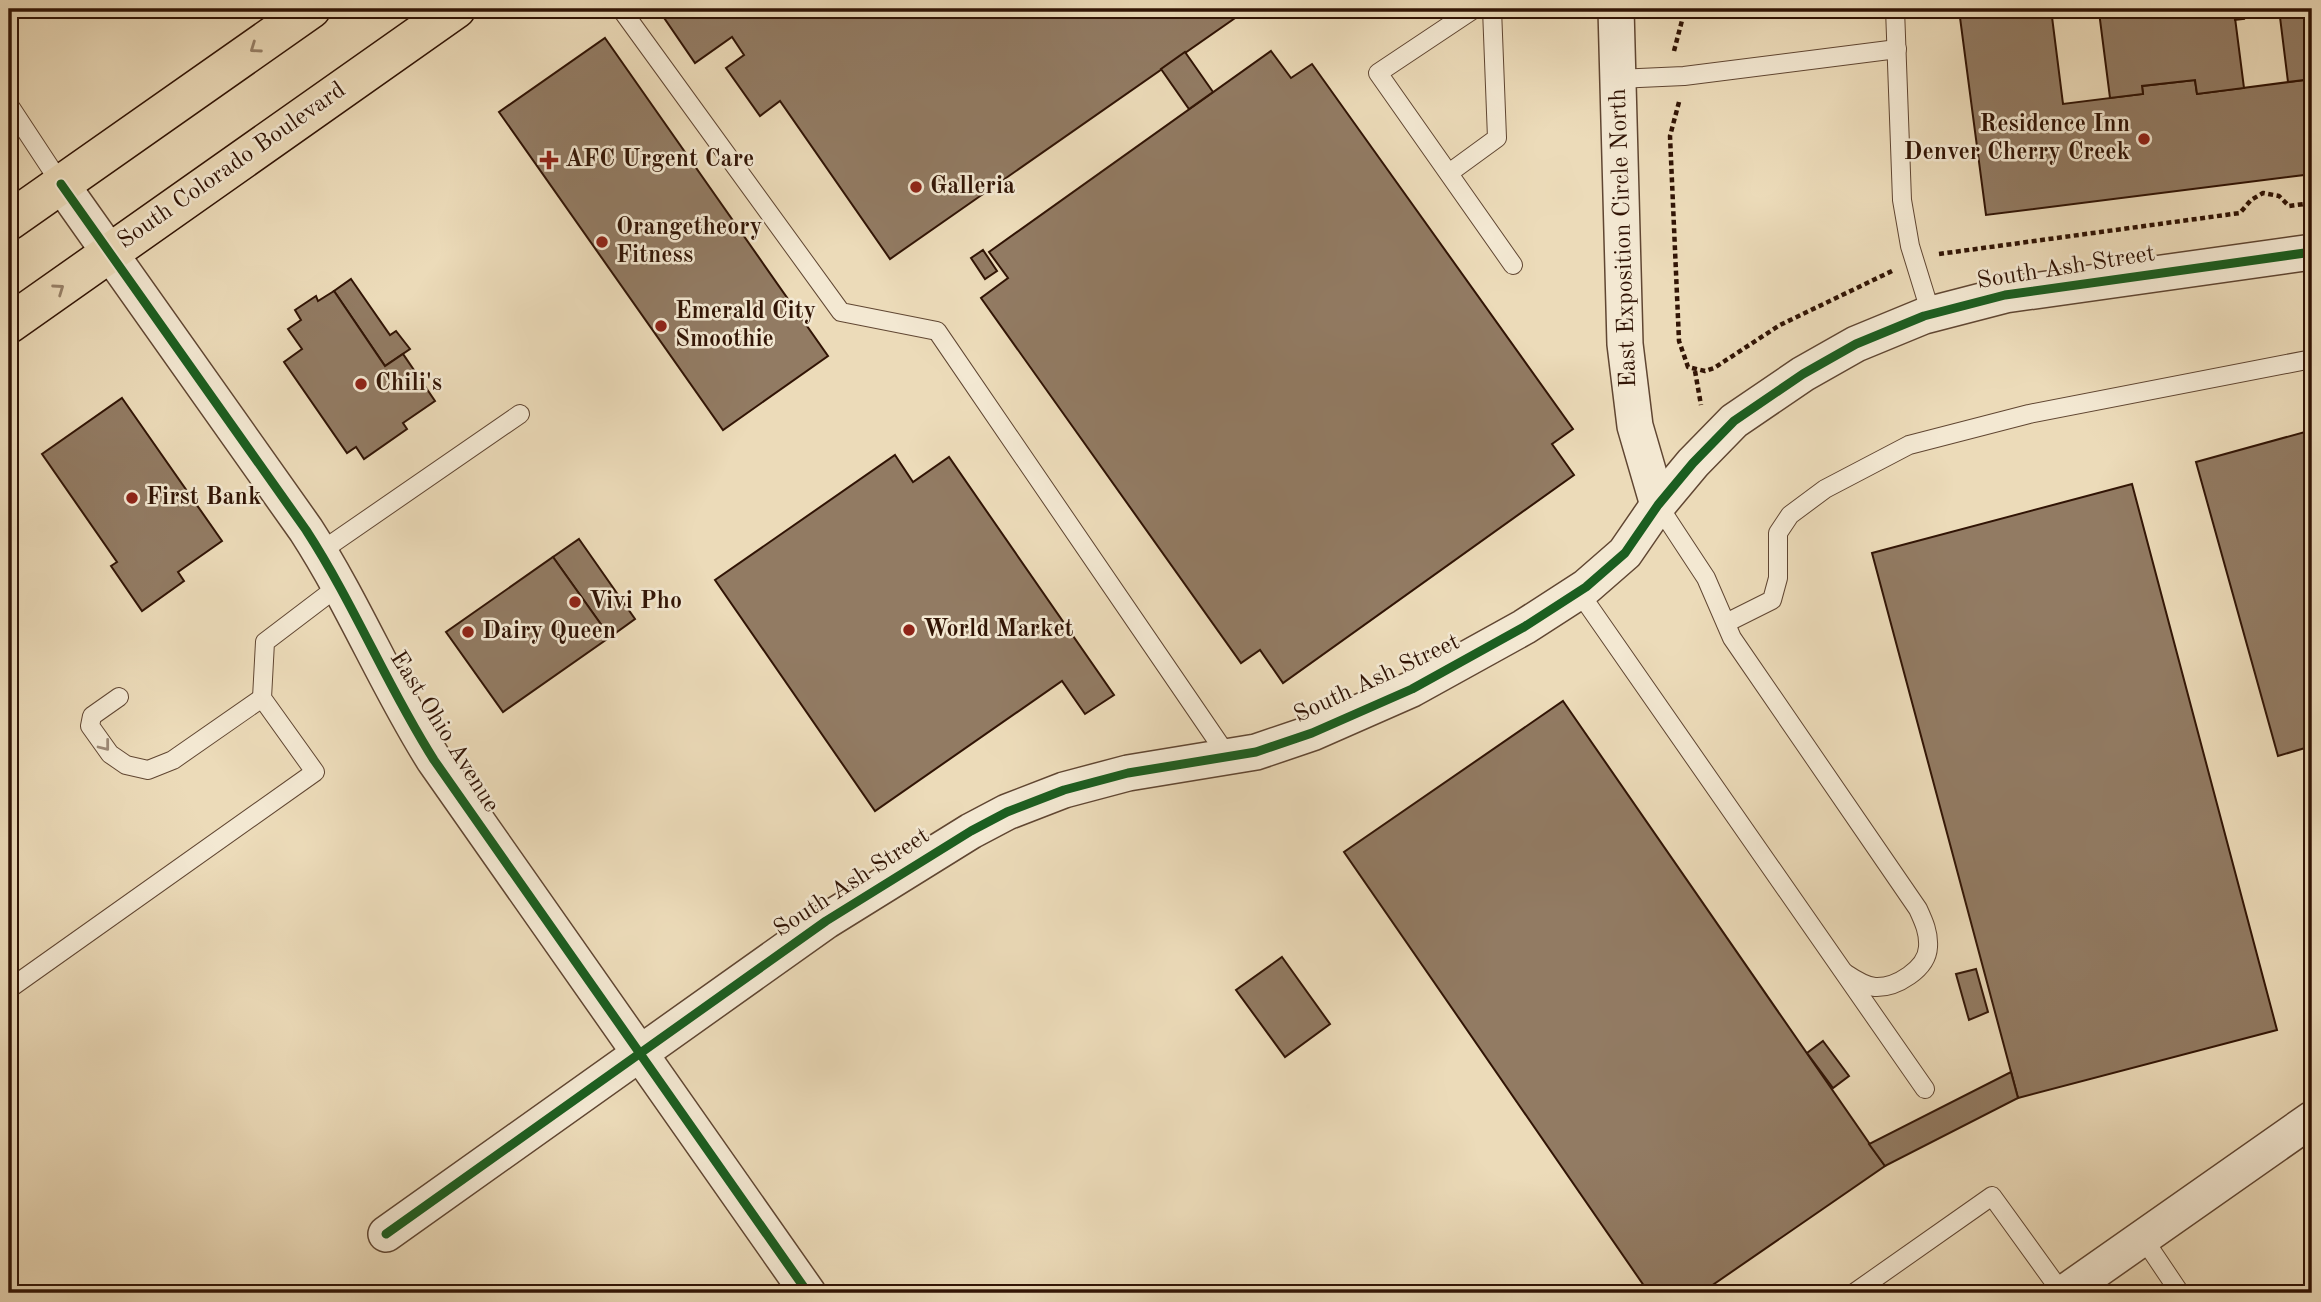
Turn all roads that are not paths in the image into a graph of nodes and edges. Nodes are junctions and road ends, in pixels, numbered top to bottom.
1 (311, 9) edge
2 (456, 9) edge
3 (621, 9) edge
4 (1474, 9) edge
5 (1492, 9) edge
6 (1616, 9) edge
7 (1895, 9) edge
8 (1897, 49) junction
9 (1618, 79) junction
10 (9, 105) edge
11 (1449, 173) junction
12 (61, 184) junction
13 (9, 221) edge
14 (2312, 252) edge
15 (109, 253) junction
16 (1513, 265) dead end
17 (1931, 314) junction
18 (9, 324) edge
19 (2312, 359) edge
20 (520, 414) dead end
21 (1658, 505) junction
22 (320, 552) junction
23 (340, 585) junction
24 (1579, 592) junction
25 (1726, 622) junction
26 (119, 697) dead end
27 (262, 698) junction
28 (1229, 758) junction
29 (1845, 974) junction
30 (9, 989) edge
31 (640, 1054) junction
32 (1925, 1089) dead end
33 (2312, 1119) edge
34 (386, 1234) dead end
35 (2143, 1238) junction
36 (808, 1293) edge
37 (1854, 1293) edge
38 (2063, 1293) edge
39 (2180, 1293) edge

1 -> 12 main road
2 - 15 main road, South Colorado Boulevard
3 - 28 lane
4 - 11 lane
5 - 11 lane
6 - 9 street, East Exposition Circle North
7 - 8 lane
8 - 9 lane
8 - 17 lane
9 - 21 street, East Exposition Circle North
10 - 12 lane
11 - 16 lane
12 - 13 main road
12 - 15 street, East Ohio Avenue
14 - 17 street, South Ash Street
18 -> 15 main road, South Colorado Boulevard
15 - 22 street, East Ohio Avenue
17 - 21 street, South Ash Street
19 - 25 lane
20 - 22 lane
21 - 24 street, South Ash Street
21 - 25 lane
22 - 23 street, East Ohio Avenue
23 - 27 lane
23 - 31 street, East Ohio Avenue
24 - 28 street, South Ash Street
24 - 29 lane
25 - 29 lane
26 -> 27 lane
27 - 30 lane
28 - 31 street, South Ash Street
29 - 32 lane
31 - 34 street, South Ash Street
31 - 36 street, East Ohio Avenue
33 - 35 street
35 - 38 street
35 - 39 lane
37 - 38 lane

